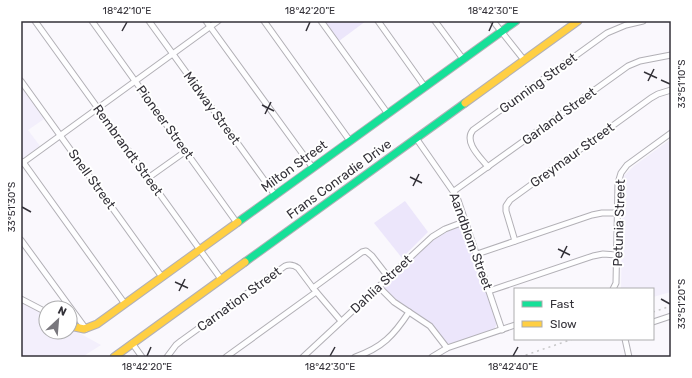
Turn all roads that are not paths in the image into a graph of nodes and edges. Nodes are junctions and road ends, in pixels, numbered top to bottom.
1 (35, 21) edge
2 (92, 21) edge
3 (149, 21) edge
4 (206, 21) edge
5 (218, 21) edge
6 (264, 21) edge
7 (321, 21) edge
8 (378, 21) edge
9 (435, 21) edge
10 (493, 21) edge
11 (516, 21) edge
12 (578, 21) edge
13 (643, 21) edge
14 (210, 27) junction
15 (501, 32) junction
16 (173, 54) junction
17 (671, 55) edge
18 (463, 59) junction
19 (524, 60) junction
20 (21, 81) edge
21 (135, 81) junction
22 (425, 87) junction
23 (671, 90) edge
24 (98, 108) junction
25 (388, 114) junction
26 (671, 133) edge
27 (60, 135) junction
28 (416, 138) junction
29 (350, 141) junction
30 (186, 151) junction
31 (22, 163) edge
32 (488, 167) junction
33 (313, 168) junction
34 (148, 178) junction
35 (454, 191) junction
36 (275, 195) junction
37 (617, 213) junction
38 (466, 221) junction
39 (237, 222) junction
40 (21, 240) edge
41 (516, 241) junction
42 (200, 250) junction
43 (476, 254) junction
44 (617, 255) junction
45 (162, 277) junction
46 (388, 278) junction
47 (221, 279) junction
48 (379, 287) junction
49 (613, 288) edge
50 (314, 290) junction
51 (489, 291) junction
52 (21, 299) edge
53 (125, 304) junction
54 (38, 308) edge
55 (409, 312) junction
56 (671, 316) edge
57 (342, 322) junction
58 (654, 322) edge
59 (514, 326) edge
60 (78, 328) edge
61 (86, 329) junction
62 (502, 330) junction
63 (625, 340) edge
64 (132, 343) junction
65 (447, 348) junction
66 (114, 357) edge
67 (142, 357) edge
68 (167, 357) edge
69 (226, 357) edge
70 (303, 357) edge
71 (355, 357) edge
72 (432, 357) edge
73 (629, 357) edge

1 - 24 street, Rembrandt Street
2 - 21 street, Pioneer Street
3 - 16 street, Midway Street
4 - 14 street
5 - 14 street
6 - 29 street
7 - 25 street
8 - 22 street
9 - 18 street
10 - 15 street
11 - 15 street, Milton Street
12 - 19 street, Frans Conradie Drive
13 - 32 street, Gunning Street
14 - 16 street
14 - 33 street
15 - 18 street, Milton Street
15 - 19 street
16 - 21 street
16 - 36 street, Midway Street
17 - 32 street, Garland Street
18 - 22 street, Milton Street
19 - 28 street, Frans Conradie Drive
20 - 27 street, Snell Street
21 - 24 street
21 - 30 street, Pioneer Street
22 - 25 street, Milton Street
23 - 41 street, Greymaur Street
24 - 27 street
24 - 34 street, Rembrandt Street
25 - 29 street, Milton Street
26 - 37 street, Petunia Street
27 - 31 street
27 - 45 street, Snell Street
28 - 35 street, Aandblom Street
28 - 47 street, Frans Conradie Drive
29 - 33 street, Milton Street
30 - 34 street
30 - 39 street, Pioneer Street
31 - 53 street
32 - 35 street, Garland Street
33 - 36 street, Milton Street
34 - 42 street, Rembrandt Street
35 - 38 street, Aandblom Street
36 - 39 street, Milton Street
37 - 41 street
37 - 44 street, Petunia Street
38 - 43 street, Aandblom Street
38 - 46 street, Dahlia Street
39 - 42 street, Milton Street
40 - 61 street
41 - 43 street
42 - 45 street, Milton Street
42 - 47 street, Rembrandt Street
43 - 51 street, Aandblom Street
44 - 49 street, Petunia Street
44 - 51 street
45 - 53 street, Milton Street
46 - 48 street, Dahlia Street
46 - 50 street
47 - 64 street, Frans Conradie Drive
48 - 55 street
48 - 57 street, Dahlia Street
50 - 57 street, Carnation Street
50 - 68 street, Carnation Street
50 - 69 street
51 - 62 street, Aandblom Street
52 - 54 street
53 - 61 street, Milton Street
55 - 65 street
55 - 71 street
56 - 58 street
57 - 70 street, Dahlia Street
59 - 62 street
60 - 61 street
62 - 65 street
63 - 73 street
64 - 66 street, Frans Conradie Drive
64 - 67 street
65 - 72 street

